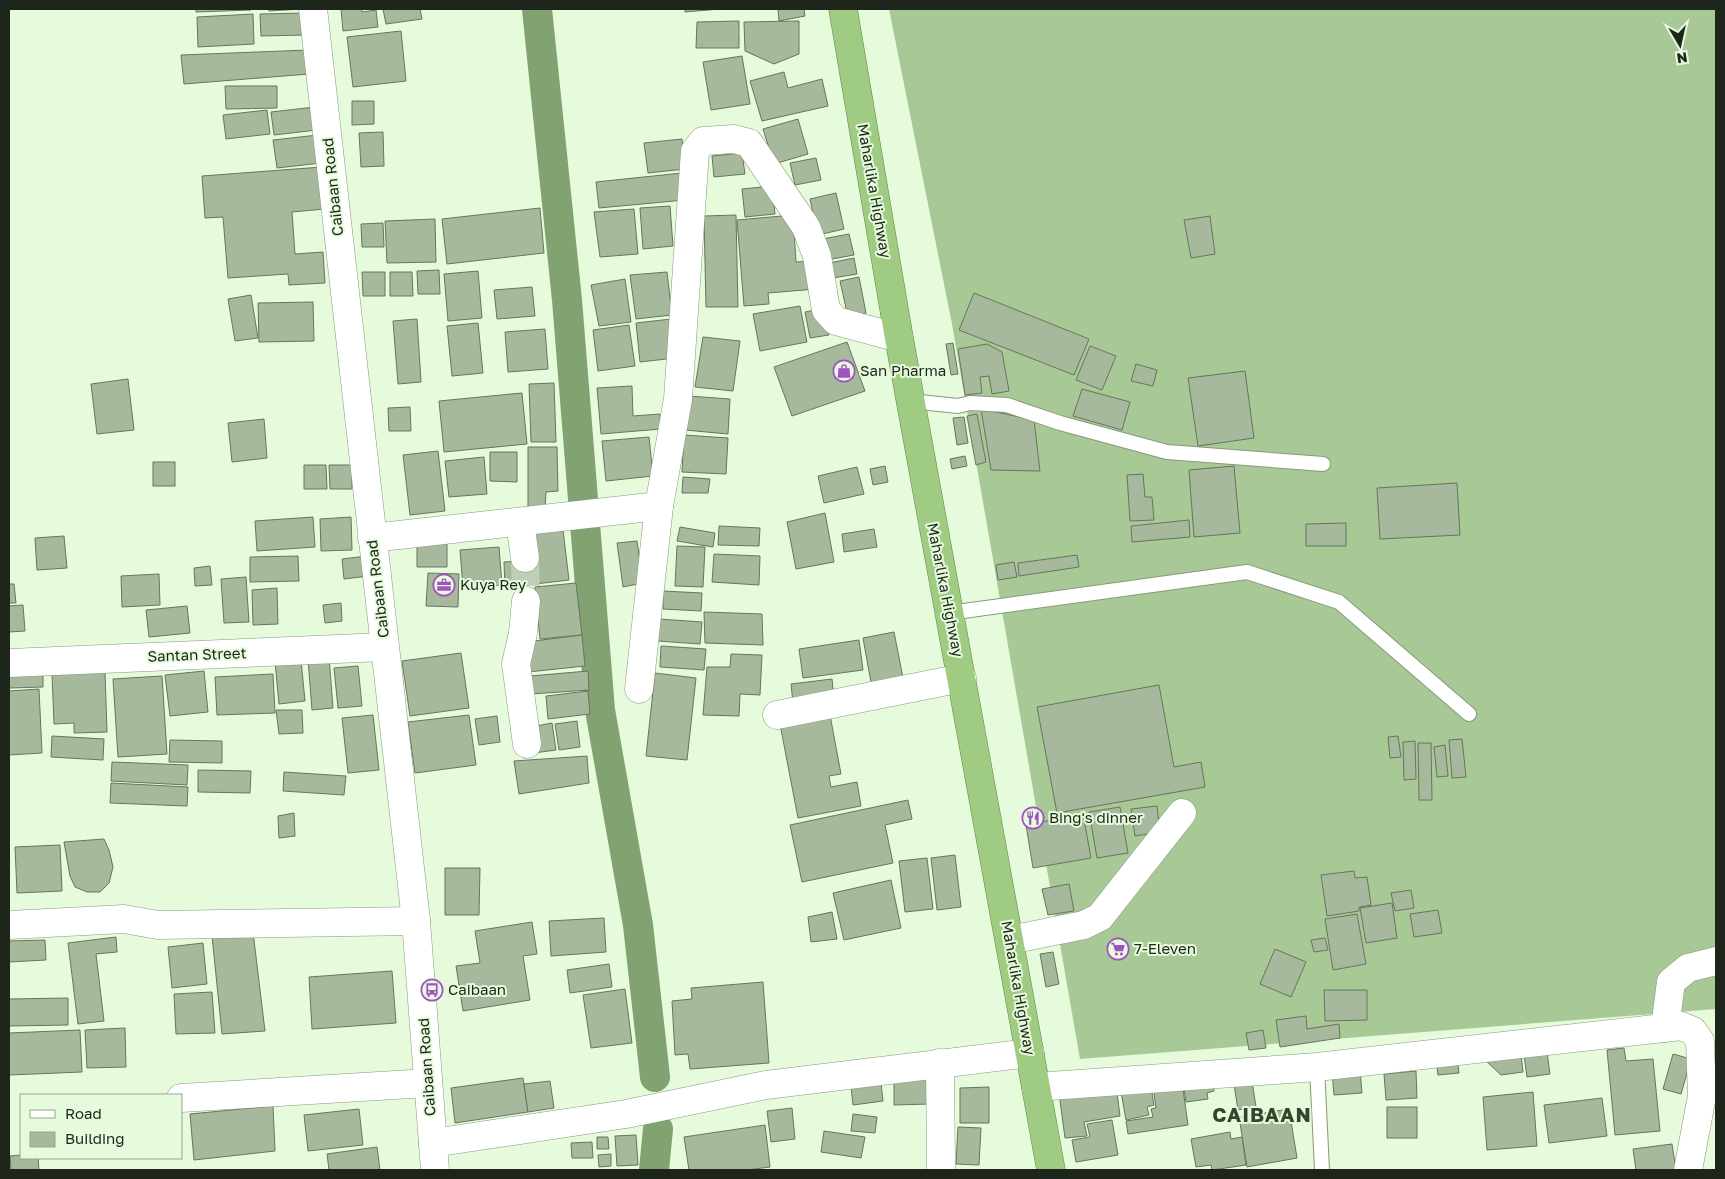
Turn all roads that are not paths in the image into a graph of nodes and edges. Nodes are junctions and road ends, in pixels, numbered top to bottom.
1 (313, 9) edge
2 (843, 9) edge
3 (899, 338) junction
4 (910, 401) junction
5 (1323, 464) dead end
6 (659, 506) junction
7 (520, 522) junction
8 (372, 538) junction
9 (525, 558) tunnel mouth
10 (526, 601) tunnel mouth
11 (949, 613) junction
12 (384, 647) junction
13 (9, 663) edge
14 (962, 678) junction
15 (639, 689) dead end
16 (1469, 714) dead end
17 (777, 715) dead end
18 (526, 744) dead end
19 (1182, 813) dead end
20 (416, 921) junction
21 (9, 925) edge
22 (1010, 940) junction
23 (1716, 961) edge
24 (1665, 1028) junction
25 (1030, 1053) junction
26 (940, 1063) junction
27 (1317, 1067) junction
28 (428, 1083) junction
29 (1036, 1087) junction
30 (1709, 1095) edge
31 (182, 1098) edge
32 (433, 1143) junction
33 (435, 1170) edge
34 (941, 1170) edge
35 (1051, 1170) edge
36 (1322, 1170) edge
37 (1688, 1170) edge

1 - 8 street, Caibaan Road
2 - 3 highway, Maharlika Highway
3 - 4 highway, Maharlika Highway
3 - 6 street
4 - 5 lane
4 - 11 highway, Maharlika Highway
6 - 7 street
6 - 15 street
7 - 8 street
7 - 9 street
8 - 12 street, Caibaan Road
10 - 18 street
11 - 14 highway, Maharlika Highway
11 - 16 lane
12 - 13 street, Santan Street
12 - 20 street, Caibaan Road
14 - 17 street
14 - 22 highway, Maharlika Highway
19 - 22 street
20 - 21 street
20 - 28 street, Caibaan Road
22 - 25 highway, Maharlika Highway
23 - 24 street
24 - 27 street
24 - 30 street
25 - 26 street
25 - 29 highway, Maharlika Highway
26 - 32 street
26 - 34 street
27 - 29 street
27 - 36 lane
28 - 31 street
28 - 32 street, Caibaan Road
29 - 35 highway, Maharlika Highway
30 - 37 street
32 - 33 street, Caibaan Road

